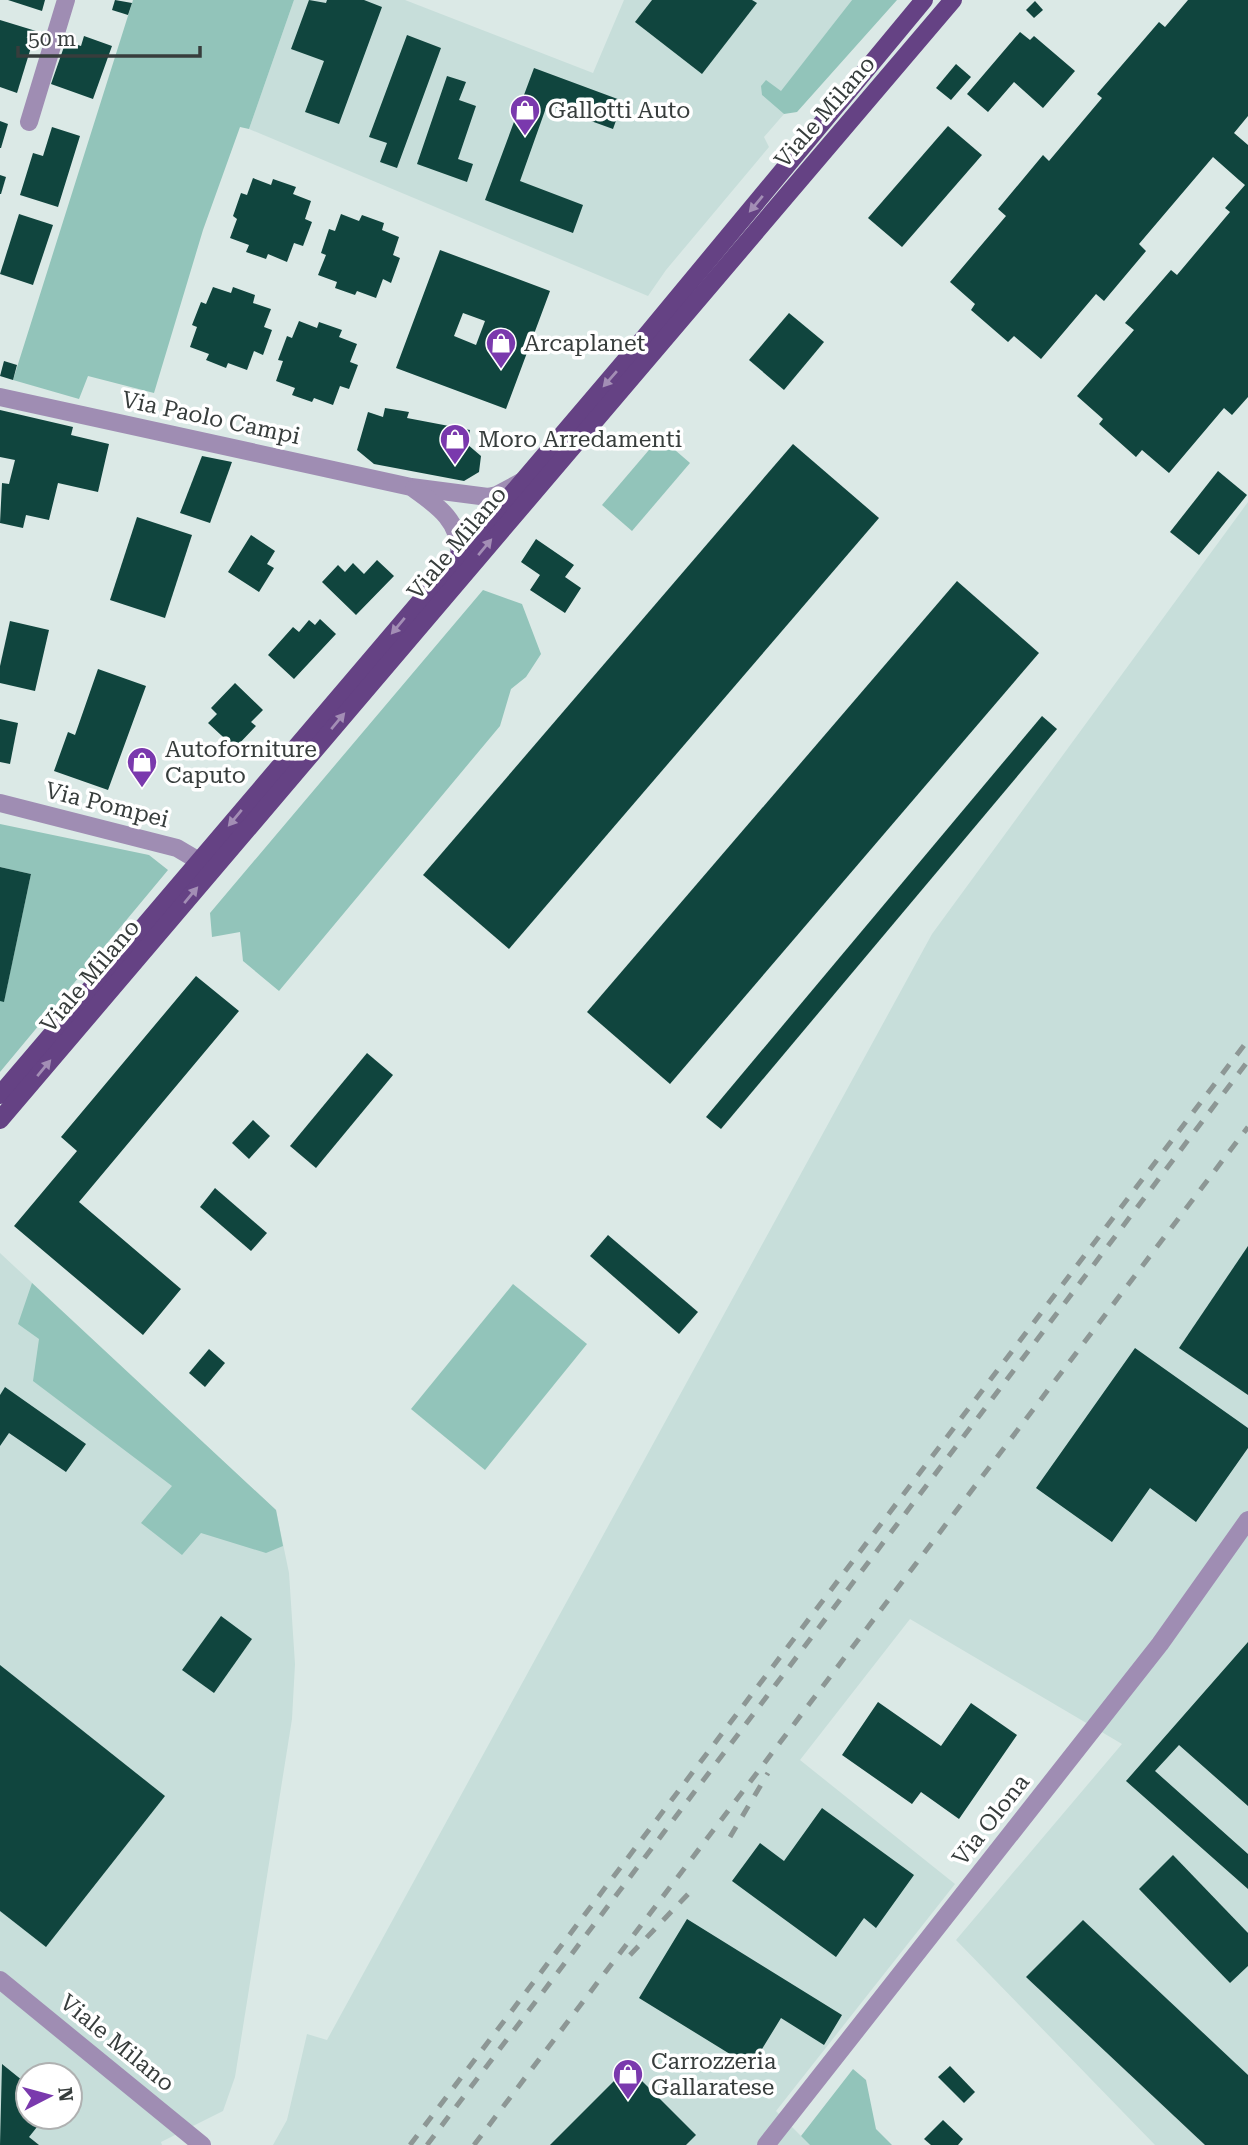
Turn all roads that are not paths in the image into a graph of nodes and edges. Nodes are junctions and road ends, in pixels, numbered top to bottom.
1 (66, 0) edge
2 (924, 0) edge
3 (953, 0) edge
4 (29, 122) dead end
5 (0, 397) edge
6 (521, 482) junction
7 (411, 487) junction
8 (459, 555) junction
9 (0, 803) edge
10 (199, 861) junction
11 (0, 1095) edge
12 (0, 1120) edge
13 (1248, 1520) edge
14 (0, 1980) edge
15 (202, 2145) edge
16 (766, 2145) edge

1 - 4 street
2 -> 6 main road, Viale Milano
12 -> 3 main road, Viale Milano
5 - 7 street, Via Paolo Campi
6 - 7 street, Via Paolo Campi
6 - 8 main road, Viale Milano
7 - 8 street, Via Paolo Campi
8 -> 10 main road, Viale Milano
9 - 10 street, Via Pompei
10 - 11 main road, Viale Milano
13 - 16 street, Via Olona
14 - 15 street, Viale Milano

